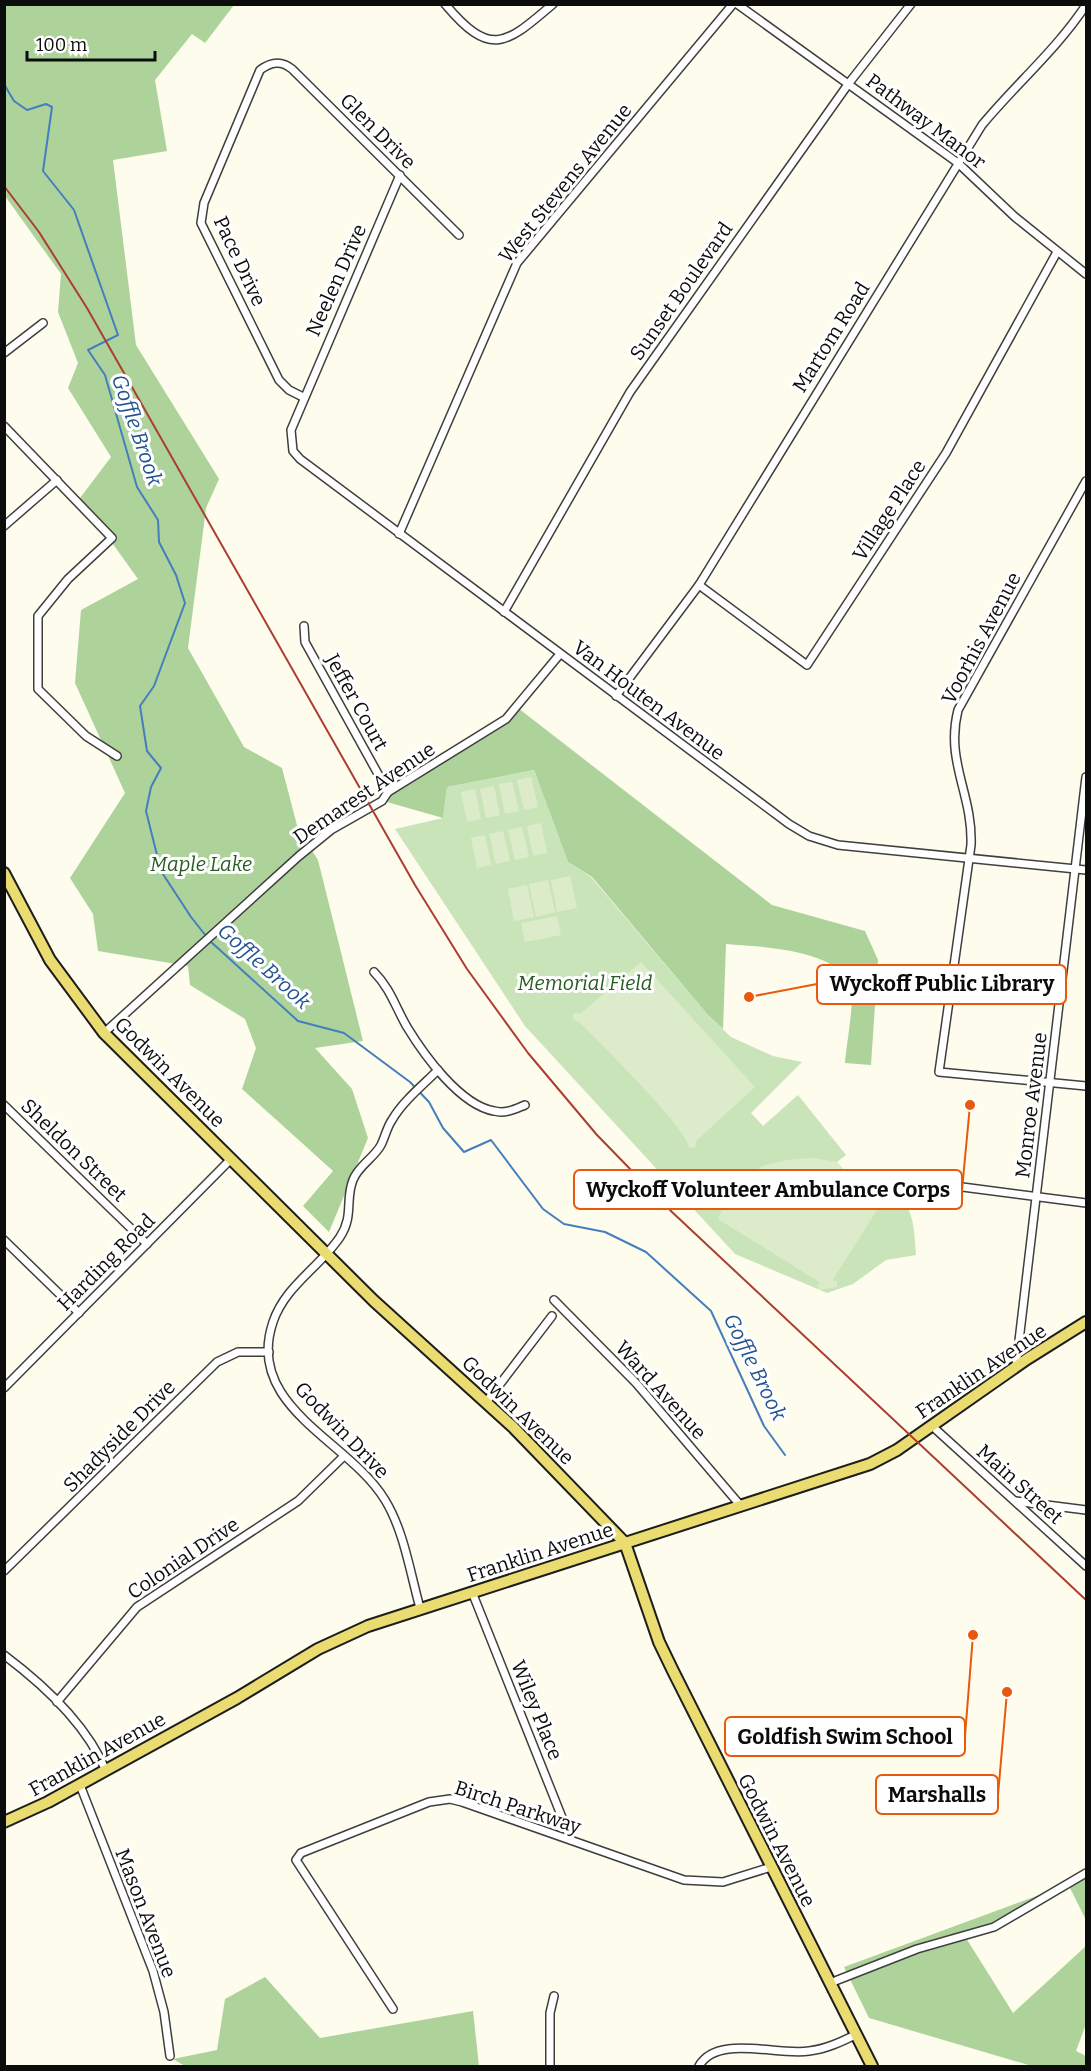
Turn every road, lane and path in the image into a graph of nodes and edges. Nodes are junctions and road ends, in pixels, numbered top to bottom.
1 (445, 4) edge
2 (553, 4) edge
3 (735, 4) edge
4 (911, 4) edge
5 (1086, 5) edge
6 (269, 63) joint
7 (849, 83) junction
8 (958, 162) junction
9 (400, 176) junction
10 (459, 235) dead end
11 (1057, 252) junction
12 (1086, 274) edge
13 (43, 322) dead end
14 (4, 353) edge
15 (303, 397) junction
16 (4, 426) edge
17 (57, 480) junction
18 (1086, 481) edge
19 (4, 526) edge
20 (399, 534) junction
21 (699, 585) junction
22 (504, 612) junction
23 (304, 626) dead end
24 (560, 654) junction
25 (616, 696) junction
26 (117, 756) dead end
27 (1086, 777) edge
28 (388, 792) junction
29 (969, 858) junction
30 (1075, 869) junction
31 (1086, 870) edge
32 (4, 873) edge
33 (375, 972) dead end
34 (104, 1033) junction
35 (438, 1070) junction
36 (1050, 1083) junction
37 (1086, 1086) edge
38 (4, 1105) edge
39 (525, 1105) dead end
40 (231, 1159) junction
41 (924, 1182) dead end
42 (1036, 1197) junction
43 (1086, 1203) edge
44 (4, 1240) edge
45 (147, 1244) junction
46 (325, 1252) junction
47 (554, 1300) dead end
48 (79, 1313) junction
49 (552, 1316) dead end
50 (1086, 1322) edge
51 (269, 1352) junction
52 (1016, 1366) junction
53 (6, 1383) edge
54 (487, 1401) junction
55 (932, 1426) junction
56 (343, 1457) junction
57 (1015, 1501) junction
58 (740, 1505) junction
59 (1086, 1510) edge
60 (625, 1543) junction
61 (1086, 1566) edge
62 (4, 1571) edge
63 (472, 1592) junction
64 (420, 1608) junction
65 (4, 1655) edge
66 (57, 1702) junction
67 (106, 1771) junction
68 (80, 1785) junction
69 (4, 1822) edge
70 (571, 1840) junction
71 (771, 1867) junction
72 (1086, 1873) edge
73 (830, 1983) junction
74 (554, 1996) dead end
75 (393, 2009) dead end
76 (857, 2034) junction
77 (170, 2056) dead end
78 (550, 2067) edge
79 (699, 2067) edge
80 (872, 2067) edge

1 - 2 street
3 - 7 street, Pathway Manor
3 - 20 street, West Stevens Avenue
4 - 7 street, Sunset Boulevard
5 - 8 street, Martom Road
6 - 9 street, Glen Drive
6 - 15 street, Pace Drive
7 - 8 street, Pathway Manor
7 - 22 street, Sunset Boulevard
8 - 11 street, Pathway Manor
8 - 21 street, Martom Road
9 - 10 street, Glen Drive
9 - 15 street, Neelen Drive
11 - 12 street, Pathway Manor
11 - 21 street, Village Place
13 - 14 street
15 - 20 street, Van Houten Avenue
16 - 17 street
17 - 19 street
17 - 26 street
18 - 29 street, Voorhis Avenue
20 - 22 street, Van Houten Avenue
21 - 25 street, Martom Road
22 - 24 street, Van Houten Avenue
23 - 28 street, Jeffer Court
24 - 25 street, Van Houten Avenue
24 - 28 street, Demarest Avenue
25 - 29 street, Van Houten Avenue
27 - 30 street, Monroe Avenue
28 - 34 street, Demarest Avenue
29 - 30 street, Van Houten Avenue
29 - 36 street, Voorhis Avenue
30 - 31 street, Van Houten Avenue
30 - 36 street, Monroe Avenue
32 - 34 main road, Godwin Avenue
33 - 35 street
34 - 40 main road, Godwin Avenue
35 - 39 street
35 - 46 street, Godwin Drive
36 - 37 street
36 - 42 street, Monroe Avenue
38 - 45 street, Sheldon Street
40 - 45 street, Harding Road
40 - 46 main road, Godwin Avenue
41 - 42 street
42 - 43 street
42 - 52 street, Monroe Avenue
44 - 48 street
45 - 48 street, Harding Road
46 - 51 street, Godwin Drive
46 - 54 main road, Godwin Avenue
47 - 58 street, Ward Avenue
48 - 53 street, Harding Road
49 - 54 street
50 - 52 main road, Franklin Avenue
51 - 56 street, Godwin Drive
51 - 62 street, Shadyside Drive
52 - 55 main road, Franklin Avenue
54 - 60 main road, Godwin Avenue
55 - 57 street, Main Street
55 - 58 main road, Franklin Avenue
56 - 64 street, Godwin Drive
56 - 66 street, Colonial Drive
57 - 59 street
57 - 61 street, Main Street
58 - 60 main road, Franklin Avenue
60 - 63 main road, Franklin Avenue
60 - 71 main road, Godwin Avenue
63 - 64 main road, Franklin Avenue
63 - 70 street, Wiley Place
64 - 67 main road, Franklin Avenue
65 - 66 street
66 - 67 street
67 - 68 main road, Franklin Avenue
68 - 69 main road, Franklin Avenue
68 - 77 street, Mason Avenue
70 - 71 street, Birch Parkway
70 - 75 street, Birch Parkway
71 - 73 main road, Godwin Avenue
72 - 73 street
73 - 76 main road, Godwin Avenue
74 - 78 street
76 - 79 street
76 - 80 main road, Godwin Avenue

